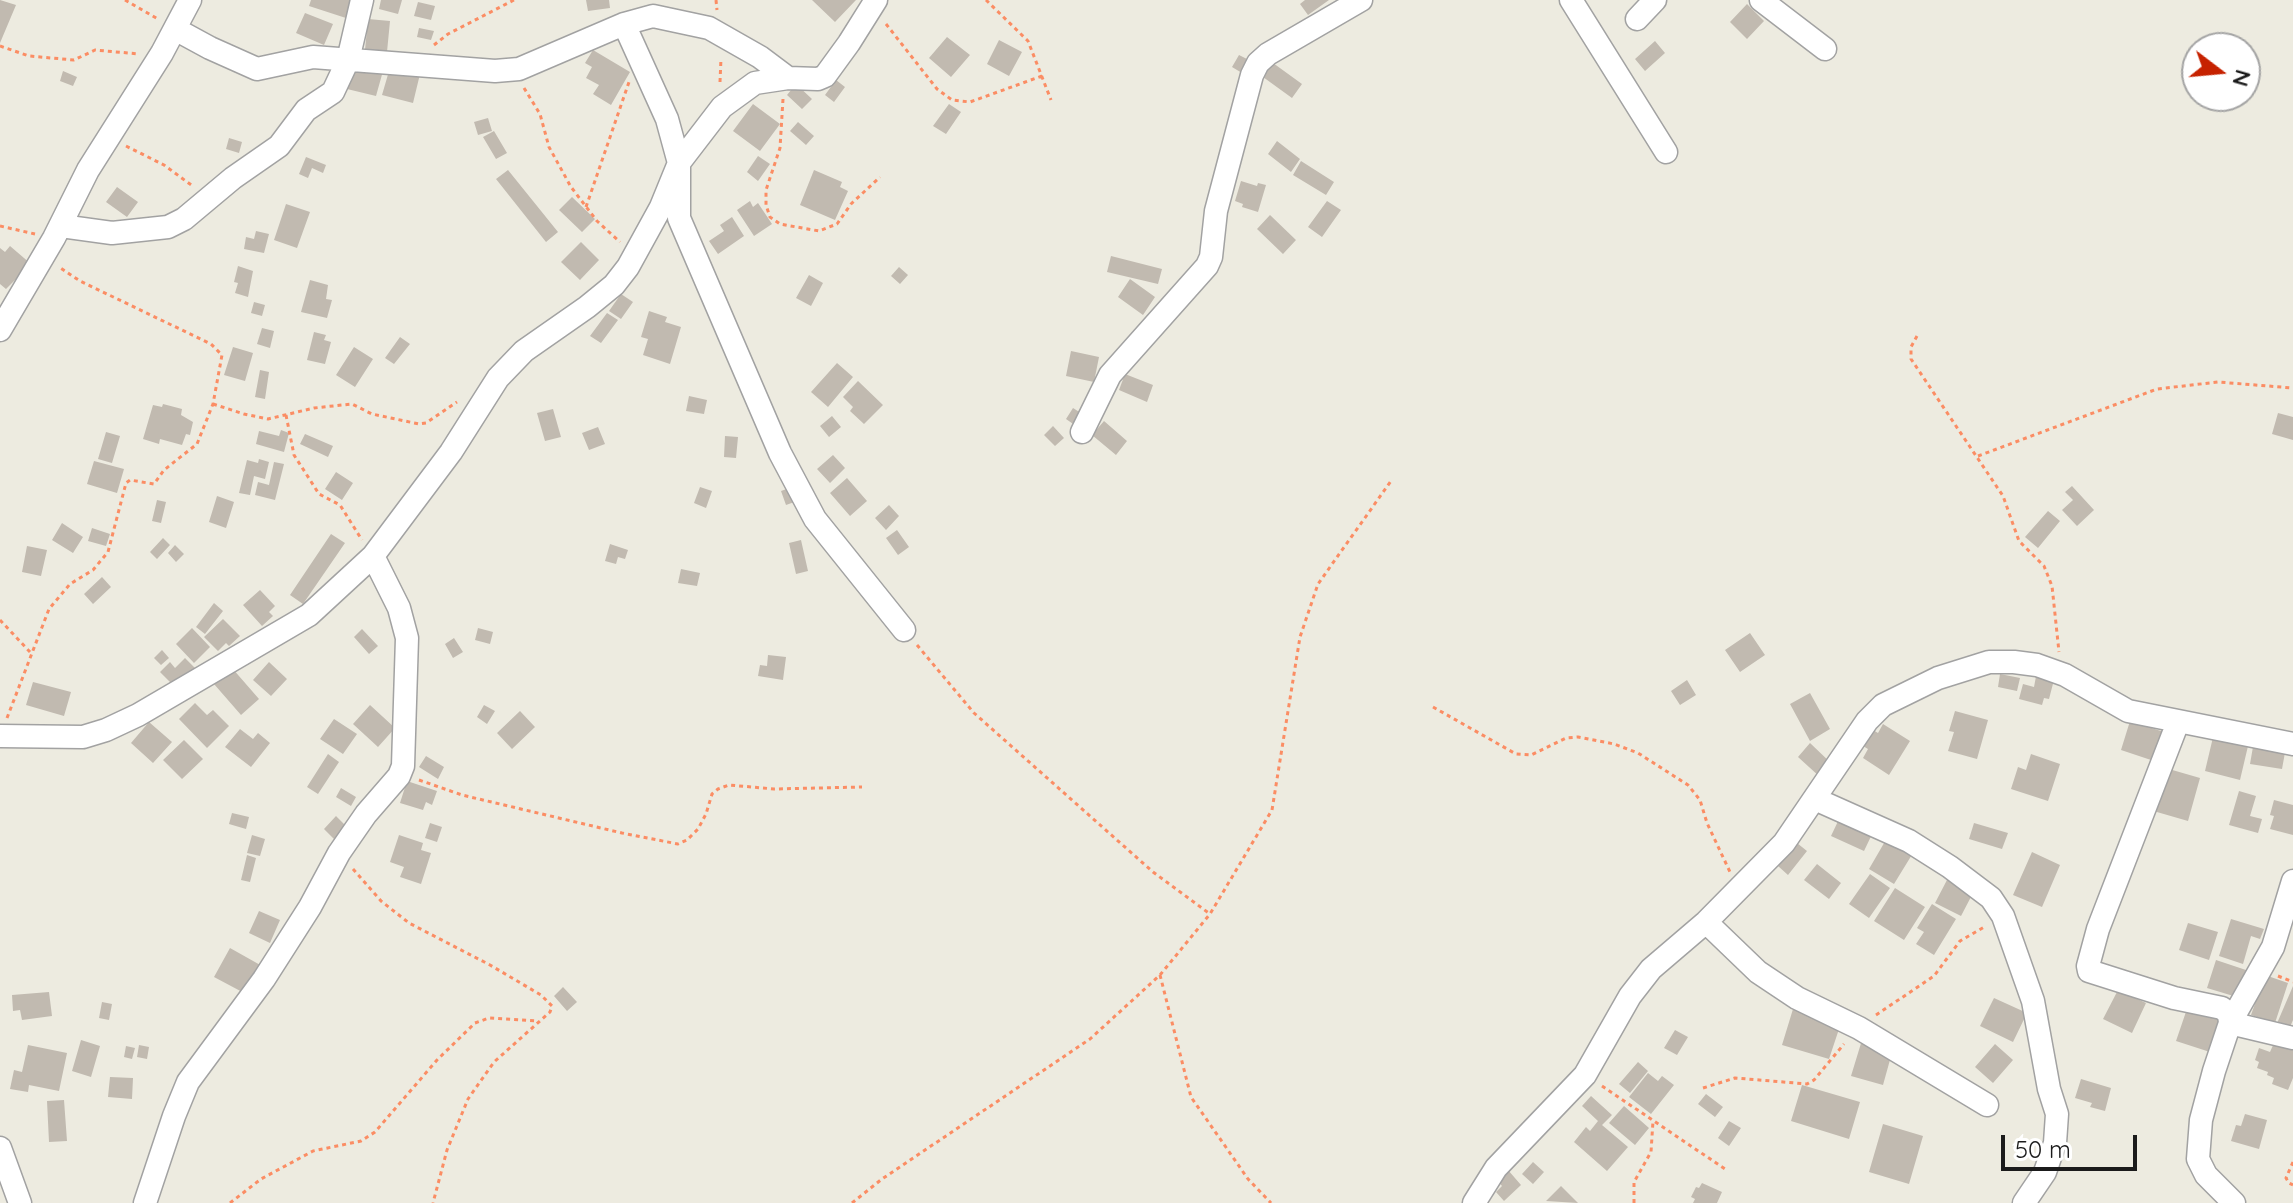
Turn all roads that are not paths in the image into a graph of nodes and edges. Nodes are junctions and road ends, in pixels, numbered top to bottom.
1 (190, 0) edge
2 (362, 0) edge
3 (1361, 0) edge
4 (1571, 0) edge
5 (1655, 0) edge
6 (1761, 0) edge
7 (875, 2) edge
8 (1637, 19) dead end
9 (624, 24) junction
10 (175, 29) junction
11 (1825, 49) dead end
12 (348, 60) junction
13 (783, 79) junction
14 (1666, 152) dead end
15 (679, 163) junction
16 (53, 240) junction
17 (0, 330) edge
18 (1082, 432) dead end
19 (373, 556) junction
20 (904, 630) road end
21 (2178, 722) junction
22 (0, 736) edge
23 (2293, 744) edge
24 (1815, 799) junction
25 (2293, 881) edge
26 (1706, 922) junction
27 (2230, 1023) junction
28 (2293, 1038) edge
29 (1987, 1105) dead end
30 (0, 1148) edge
31 (20, 1203) edge
32 (145, 1203) edge
33 (1474, 1203) edge
34 (2024, 1203) edge
35 (2234, 1203) edge

1 - 10 street
2 - 12 street
3 - 18 street
4 - 14 street
5 - 8 street
6 - 11 street
7 - 13 street
9 - 12 street
9 - 13 street
9 - 15 street
10 - 12 street
10 - 16 street
12 - 16 street
13 - 15 street
15 - 19 street
15 - 20 street
16 - 17 street
19 - 22 street
19 - 32 street
21 - 23 street
21 - 24 street
21 - 27 street
24 - 26 street
24 - 34 street
25 - 27 street
26 - 29 street
26 - 33 street
27 - 28 street
27 - 35 street
30 - 31 street

